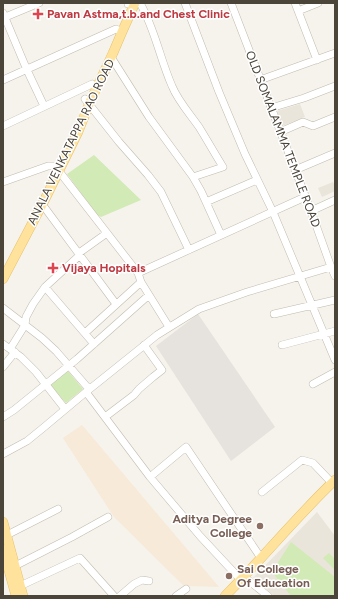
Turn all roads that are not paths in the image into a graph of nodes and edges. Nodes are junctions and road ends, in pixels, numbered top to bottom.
1 (39, 3) edge
2 (130, 3) edge
3 (140, 3) edge
4 (185, 3) edge
5 (230, 3) edge
6 (295, 3) edge
7 (318, 3) edge
8 (298, 11) junction
9 (4, 16) edge
10 (119, 30) junction
11 (335, 53) edge
12 (111, 57) junction
13 (317, 60) junction
14 (27, 70) junction
15 (3, 80) edge
16 (260, 80) junction
17 (92, 84) junction
18 (335, 86) edge
19 (87, 102) junction
20 (44, 106) junction
21 (271, 108) junction
22 (335, 117) edge
23 (3, 126) edge
24 (280, 132) junction
25 (335, 154) edge
26 (57, 168) junction
27 (295, 170) junction
28 (193, 177) junction
29 (257, 180) junction
30 (3, 182) edge
31 (305, 196) junction
32 (335, 200) edge
33 (206, 202) junction
34 (42, 204) junction
35 (311, 210) junction
36 (272, 212) junction
37 (107, 233) junction
38 (221, 235) junction
39 (189, 250) junction
40 (80, 254) junction
41 (332, 263) edge
42 (3, 266) edge
43 (138, 273) junction
44 (300, 276) junction
45 (335, 276) edge
46 (3, 279) edge
47 (141, 282) junction
48 (45, 287) junction
49 (149, 296) junction
50 (335, 300) edge
51 (116, 304) junction
52 (312, 306) junction
53 (3, 308) edge
54 (274, 314) dead end
55 (25, 325) junction
56 (169, 327) junction
57 (335, 331) edge
58 (85, 333) junction
59 (324, 334) junction
60 (3, 344) edge
61 (94, 344) junction
62 (282, 344) dead end
63 (144, 345) junction
64 (13, 351) junction
65 (335, 360) edge
66 (69, 365) junction
67 (3, 367) edge
68 (335, 372) edge
69 (46, 384) junction
70 (313, 384) dead end
71 (87, 391) junction
72 (65, 409) junction
73 (3, 417) edge
74 (105, 417) junction
75 (3, 454) edge
76 (150, 477) junction
77 (334, 483) edge
78 (262, 492) dead end
79 (58, 509) dead end
80 (108, 517) dead end
81 (3, 522) edge
82 (7, 535) junction
83 (3, 548) edge
84 (261, 558) junction
85 (8, 564) edge
86 (245, 580) junction
87 (149, 581) dead end
88 (20, 586) junction
89 (186, 589) dead end
90 (16, 596) edge
91 (23, 596) edge
92 (114, 596) edge
93 (120, 596) edge
94 (176, 596) edge
95 (225, 596) edge
96 (232, 596) edge
97 (268, 596) edge

1 - 9 street
2 - 10 main road, ANALA VENKATAPPA RAO ROAD
3 - 28 street
4 - 29 street
5 - 16 street, OLD SOMALAMMA TEMPLE ROAD
6 - 8 street
7 - 8 street
8 - 13 street
9 - 14 street
10 - 12 main road, ANALA VENKATAPPA RAO ROAD
10 - 14 street
10 - 17 main road, ANALA VENKATAPPA RAO ROAD
11 - 13 street
12 - 19 main road, ANALA VENKATAPPA RAO ROAD
12 - 28 street
13 - 16 street
14 - 15 street
14 - 20 street
16 - 21 street, OLD SOMALAMMA TEMPLE ROAD
17 - 19 main road, ANALA VENKATAPPA RAO ROAD
17 - 20 street
18 - 21 street
19 - 26 main road, ANALA VENKATAPPA RAO ROAD
19 - 39 street
20 - 23 street
21 - 24 street, OLD SOMALAMMA TEMPLE ROAD
22 - 24 street
24 - 27 street, OLD SOMALAMMA TEMPLE ROAD
25 - 27 street
26 - 30 street
26 - 34 main road, ANALA VENKATAPPA RAO ROAD
26 - 37 street
26 - 42 main road, ANALA VENKATAPPA RAO ROAD
27 - 31 street, OLD SOMALAMMA TEMPLE ROAD
28 - 33 street
29 - 33 street
29 - 36 street
31 - 35 street, OLD SOMALAMMA TEMPLE ROAD
31 - 36 street
32 - 35 street
33 - 38 street
34 - 40 street
34 - 46 main road, ANALA VENKATAPPA RAO ROAD
35 - 41 street, OLD SOMALAMMA TEMPLE ROAD
36 - 38 street
36 - 44 street
37 - 40 street
37 - 43 street
38 - 39 street
39 - 43 street
40 - 48 street
40 - 51 street
41 - 44 street
41 - 45 street, OLD SOMALAMMA TEMPLE ROAD
43 - 47 street
44 - 52 street
44 - 56 street
47 - 49 street
47 - 51 street
48 - 55 street
48 - 58 street
49 - 56 street
49 - 61 street
50 - 52 street
51 - 58 street
52 - 54 street
52 - 59 street
53 - 55 street
55 - 64 street
55 - 66 street
56 - 63 street
57 - 59 street
58 - 61 street
59 - 62 street
59 - 65 street
60 - 64 street
61 - 66 street
63 - 71 street
63 - 74 street
64 - 67 street
64 - 69 street
66 - 69 street
66 - 71 street
68 - 70 street
69 - 72 street
69 - 73 street
71 - 72 street
71 - 74 street
72 - 75 street
74 - 76 street
76 - 84 street
76 - 86 street
77 - 78 street
77 - 84 main road
77 - 86 main road
79 - 82 street
80 - 85 street
81 - 82 main road
82 - 85 main road
83 - 85 main road
84 - 86 main road
85 - 88 main road
85 - 90 main road
86 - 95 main road
86 - 96 main road
86 - 97 street
87 - 93 street
88 - 91 main road
88 - 92 street
89 - 94 street

